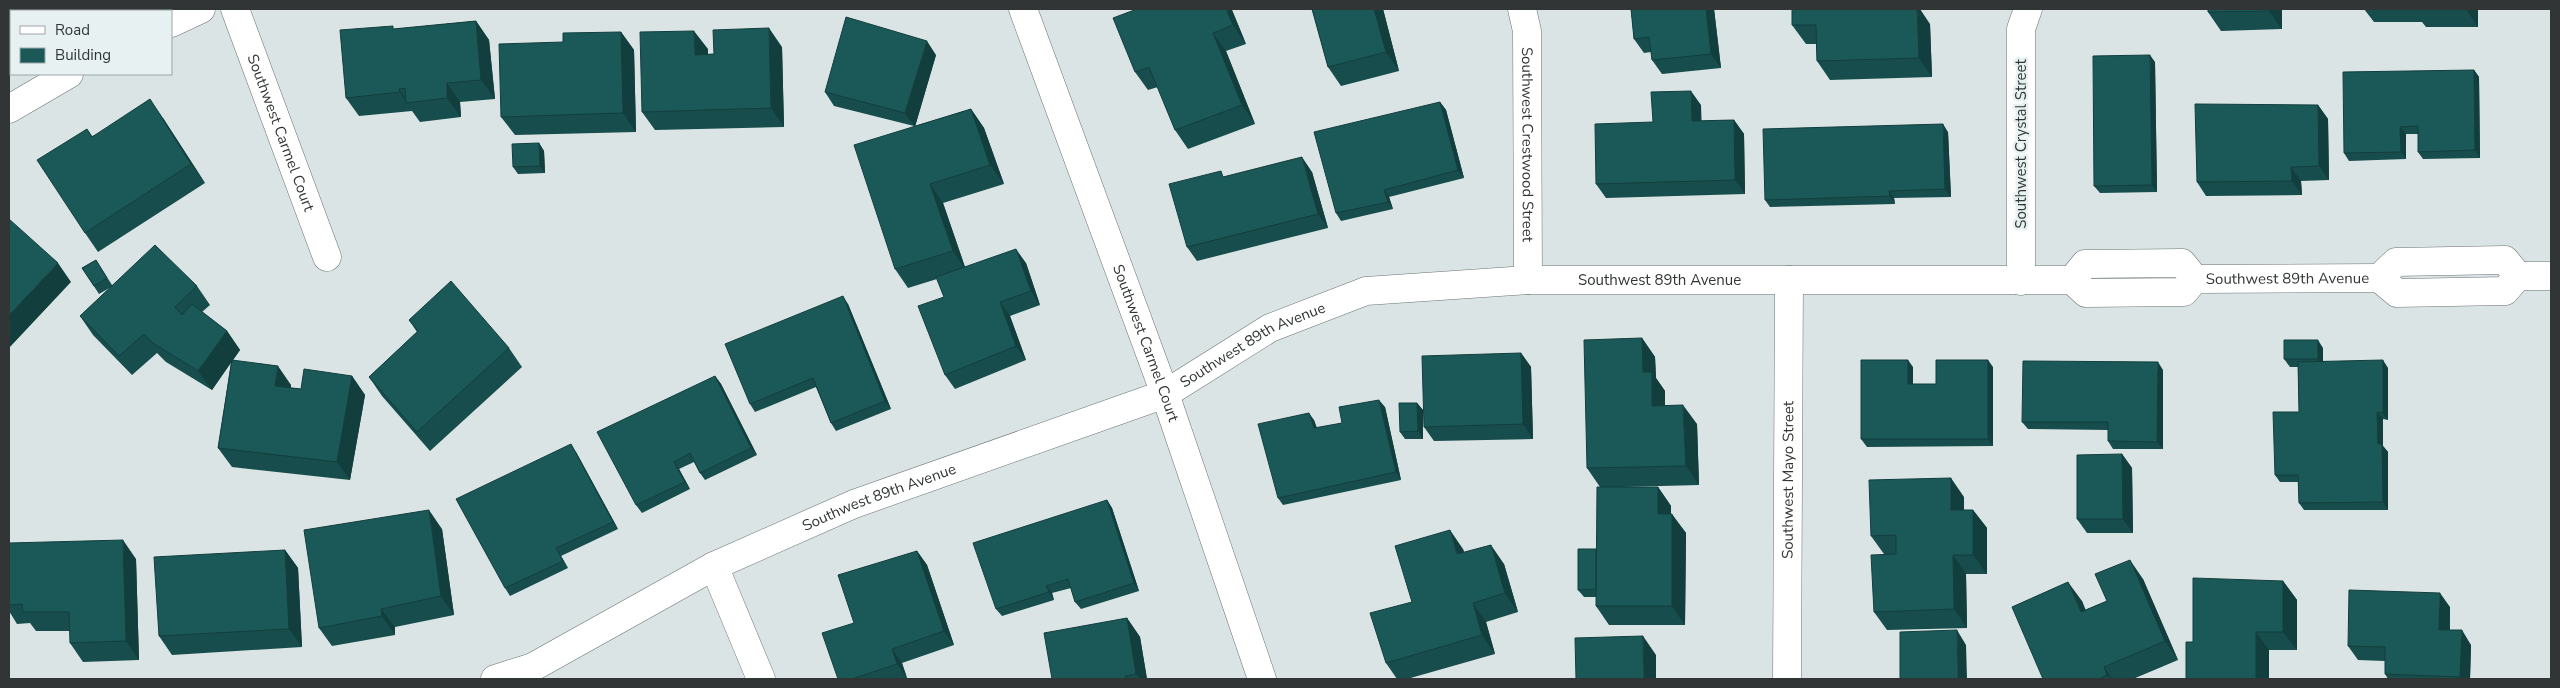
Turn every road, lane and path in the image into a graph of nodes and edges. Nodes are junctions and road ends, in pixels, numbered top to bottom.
1 (201, 9) edge
2 (235, 9) edge
3 (1023, 9) edge
4 (1522, 9) edge
5 (2028, 9) edge
6 (172, 23) edge
7 (67, 75) edge
8 (9, 109) edge
9 (327, 257) dead end
10 (2551, 276) edge
11 (1528, 280) junction
12 (1789, 280) junction
13 (2021, 281) junction
14 (1165, 394) junction
15 (714, 566) junction
16 (495, 679) edge
17 (761, 679) edge
18 (1262, 679) edge
19 (1787, 679) edge

1 - 6 street
2 - 9 street, Southwest Carmel Court
3 - 14 street, Southwest Carmel Court
4 - 11 street, Southwest Crestwood Street
5 - 13 street, Southwest Crystal Street
7 - 8 street
10 - 13 street, Southwest 89th Avenue
11 - 12 street, Southwest 89th Avenue
11 - 14 street, Southwest 89th Avenue
12 - 13 street, Southwest 89th Avenue
12 - 19 street, Southwest Mayo Street
14 - 15 street, Southwest 89th Avenue
14 - 18 street, Southwest Carmel Court
15 - 16 street, Southwest 89th Avenue
15 - 17 street

